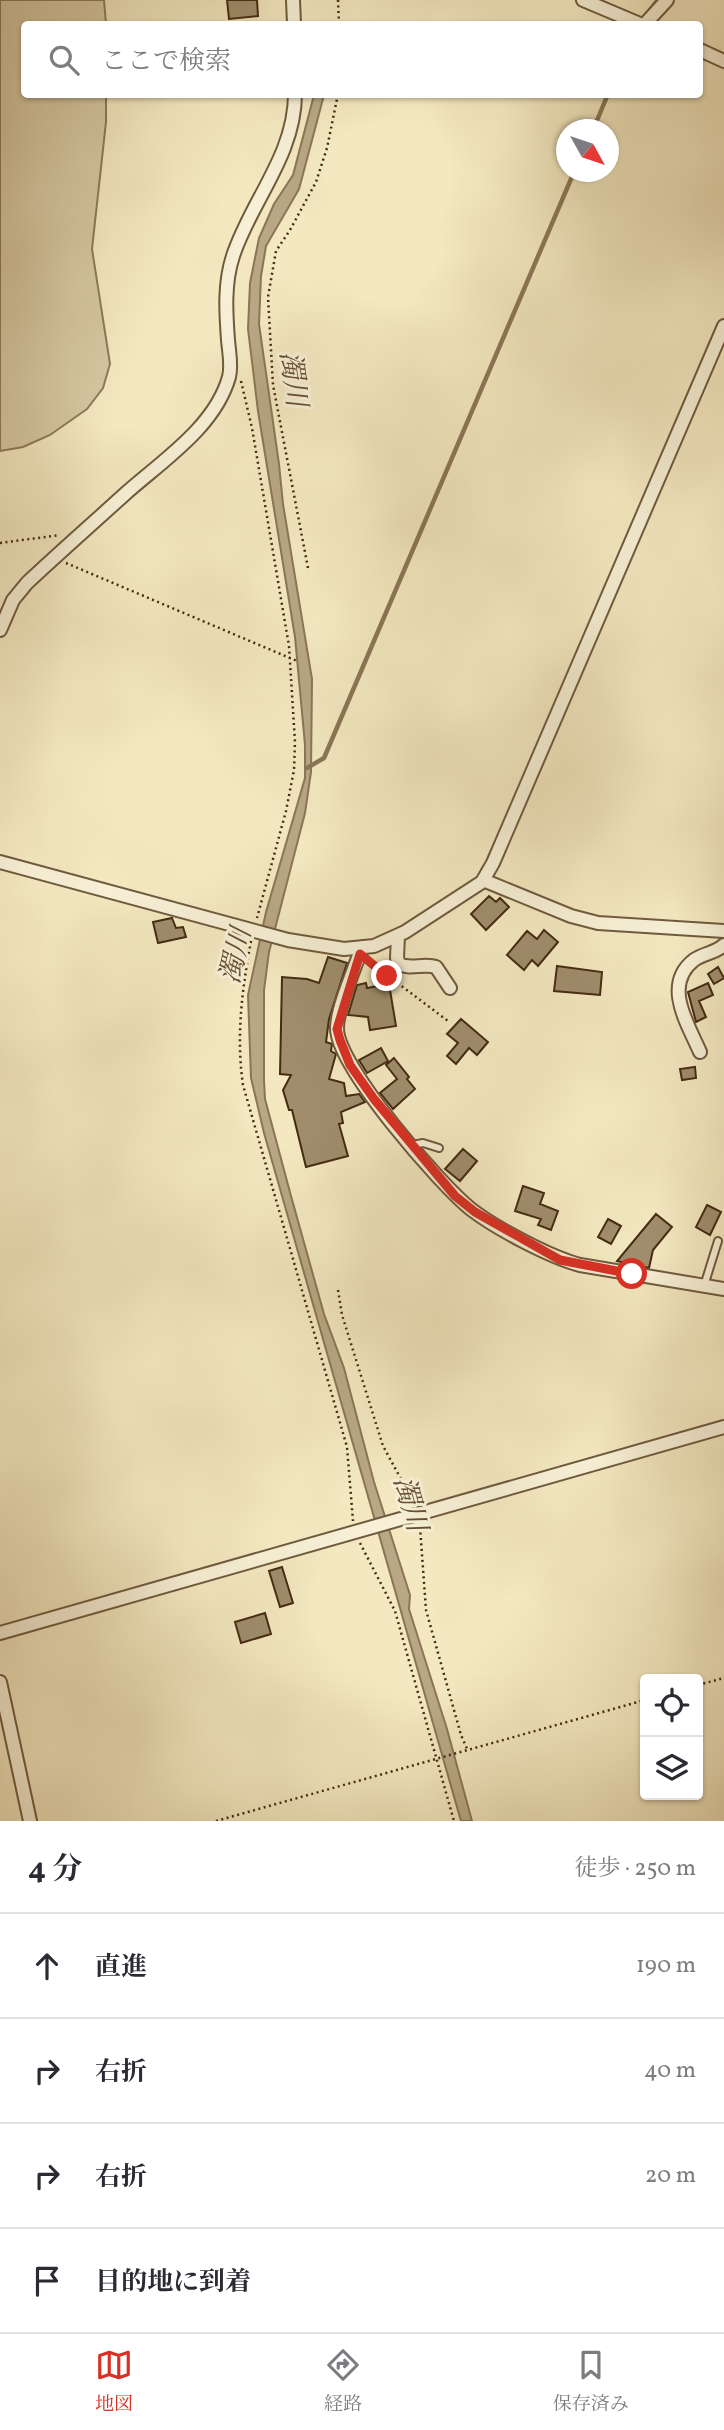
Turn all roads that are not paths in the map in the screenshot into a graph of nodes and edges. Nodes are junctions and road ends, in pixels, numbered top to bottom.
1 (293, 0) edge
2 (583, 0) edge
3 (667, 0) edge
4 (294, 21) edge
5 (636, 21) edge
6 (646, 21) edge
7 (703, 52) edge
8 (724, 61) edge
9 (294, 98) edge
10 (724, 326) edge
11 (0, 629) edge
12 (0, 862) edge
13 (483, 880) junction
14 (724, 931) edge
15 (398, 936) junction
16 (724, 945) edge
17 (361, 951) junction
18 (450, 988) dead end
19 (700, 1052) dead end
20 (412, 1145) junction
21 (439, 1147) dead end
22 (718, 1241) dead end
23 (704, 1286) junction
24 (724, 1289) edge
25 (724, 1427) edge
26 (0, 1633) edge
27 (0, 1682) edge
28 (30, 1821) edge

1 - 4 street
2 - 5 street
3 - 6 street
7 - 8 street
9 - 11 street
10 - 13 street
12 - 17 street
13 - 14 street
13 - 15 street
15 - 17 street
15 - 18 street
16 - 19 street
17 - 20 street
20 - 21 lane
20 - 23 street
22 - 23 lane
23 - 24 street
25 - 26 street
27 - 28 street

